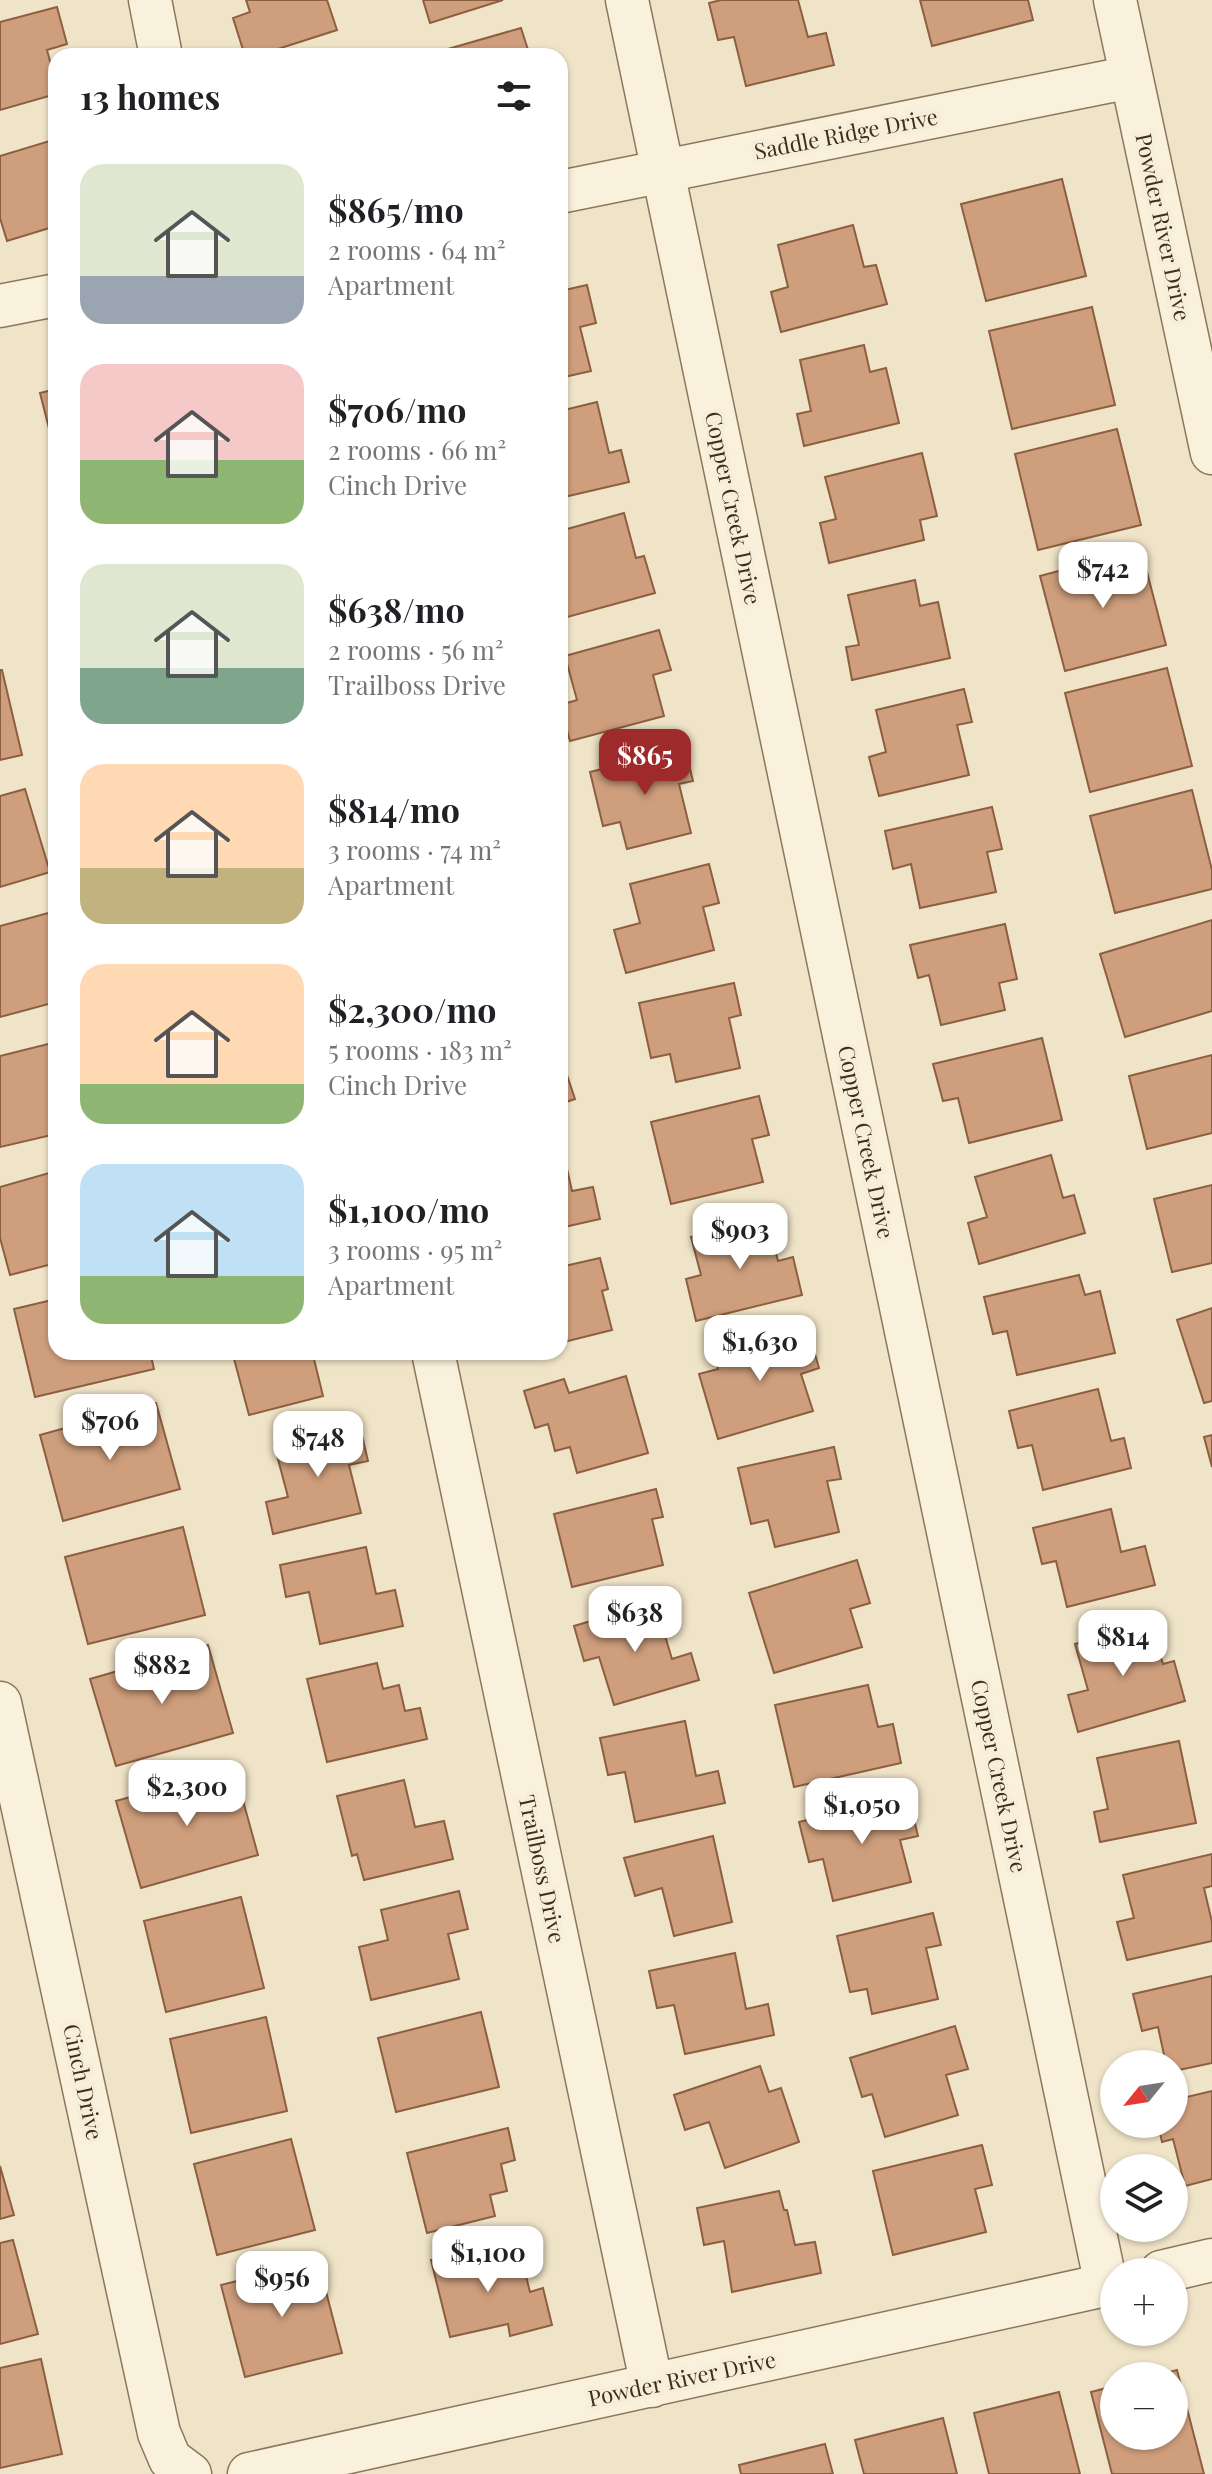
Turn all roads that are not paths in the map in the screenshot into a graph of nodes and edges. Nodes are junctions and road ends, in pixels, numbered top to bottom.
1 (150, 0) edge
2 (627, 0) edge
3 (1115, 0) edge
4 (159, 48) edge
5 (1131, 77) junction
6 (663, 171) junction
7 (568, 190) edge
8 (48, 297) edge
9 (0, 306) edge
10 (1212, 453) edge
11 (435, 1360) edge
12 (0, 1703) edge
13 (1104, 2258) edge
14 (1212, 2260) edge
15 (1188, 2266) edge
16 (1100, 2286) edge
17 (652, 2386) junction
18 (180, 2467) edge
19 (249, 2474) edge

1 - 4 street
2 - 6 street, Copper Creek Drive
3 - 5 street, Powder River Drive
5 - 6 street, Saddle Ridge Drive
5 - 10 street, Powder River Drive
6 - 7 street, Saddle Ridge Drive
6 - 13 street, Copper Creek Drive
8 - 9 street
11 - 17 street, Trailboss Drive
12 - 18 street, Cinch Drive
14 - 15 street
16 - 17 street, Powder River Drive
17 - 19 street, Powder River Drive

